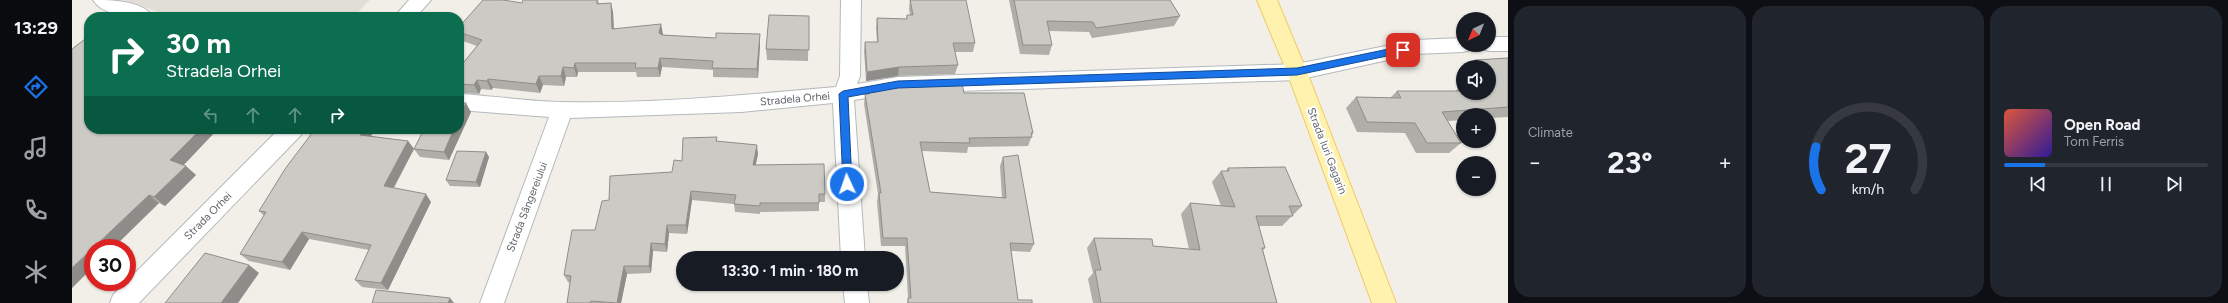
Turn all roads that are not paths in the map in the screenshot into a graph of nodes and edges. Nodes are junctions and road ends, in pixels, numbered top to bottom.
1 (103, 0) edge
2 (421, 0) edge
3 (851, 0) edge
4 (1267, 0) edge
5 (131, 12) edge
6 (409, 12) edge
7 (1496, 44) edge
8 (1508, 44) edge
9 (1456, 45) edge
10 (1297, 72) junction
11 (843, 94) junction
12 (464, 102) edge
13 (562, 110) junction
14 (288, 134) edge
15 (852, 251) edge
16 (856, 291) edge
17 (122, 303) edge
18 (492, 303) edge
19 (857, 303) edge
20 (1384, 303) edge

1 - 5 street
2 - 6 street
3 - 11 street
4 - 10 main road, Strada Iuri Gagarin
7 - 8 street
9 - 10 street, Stradela Orhei
10 - 11 street, Stradela Orhei
10 - 20 main road, Strada Iuri Gagarin
11 - 13 street, Stradela Orhei
11 - 15 street
12 - 13 street, Stradela Orhei
13 - 18 street, Strada Sângereiului
14 - 17 street, Strada Orhei
16 - 19 street

